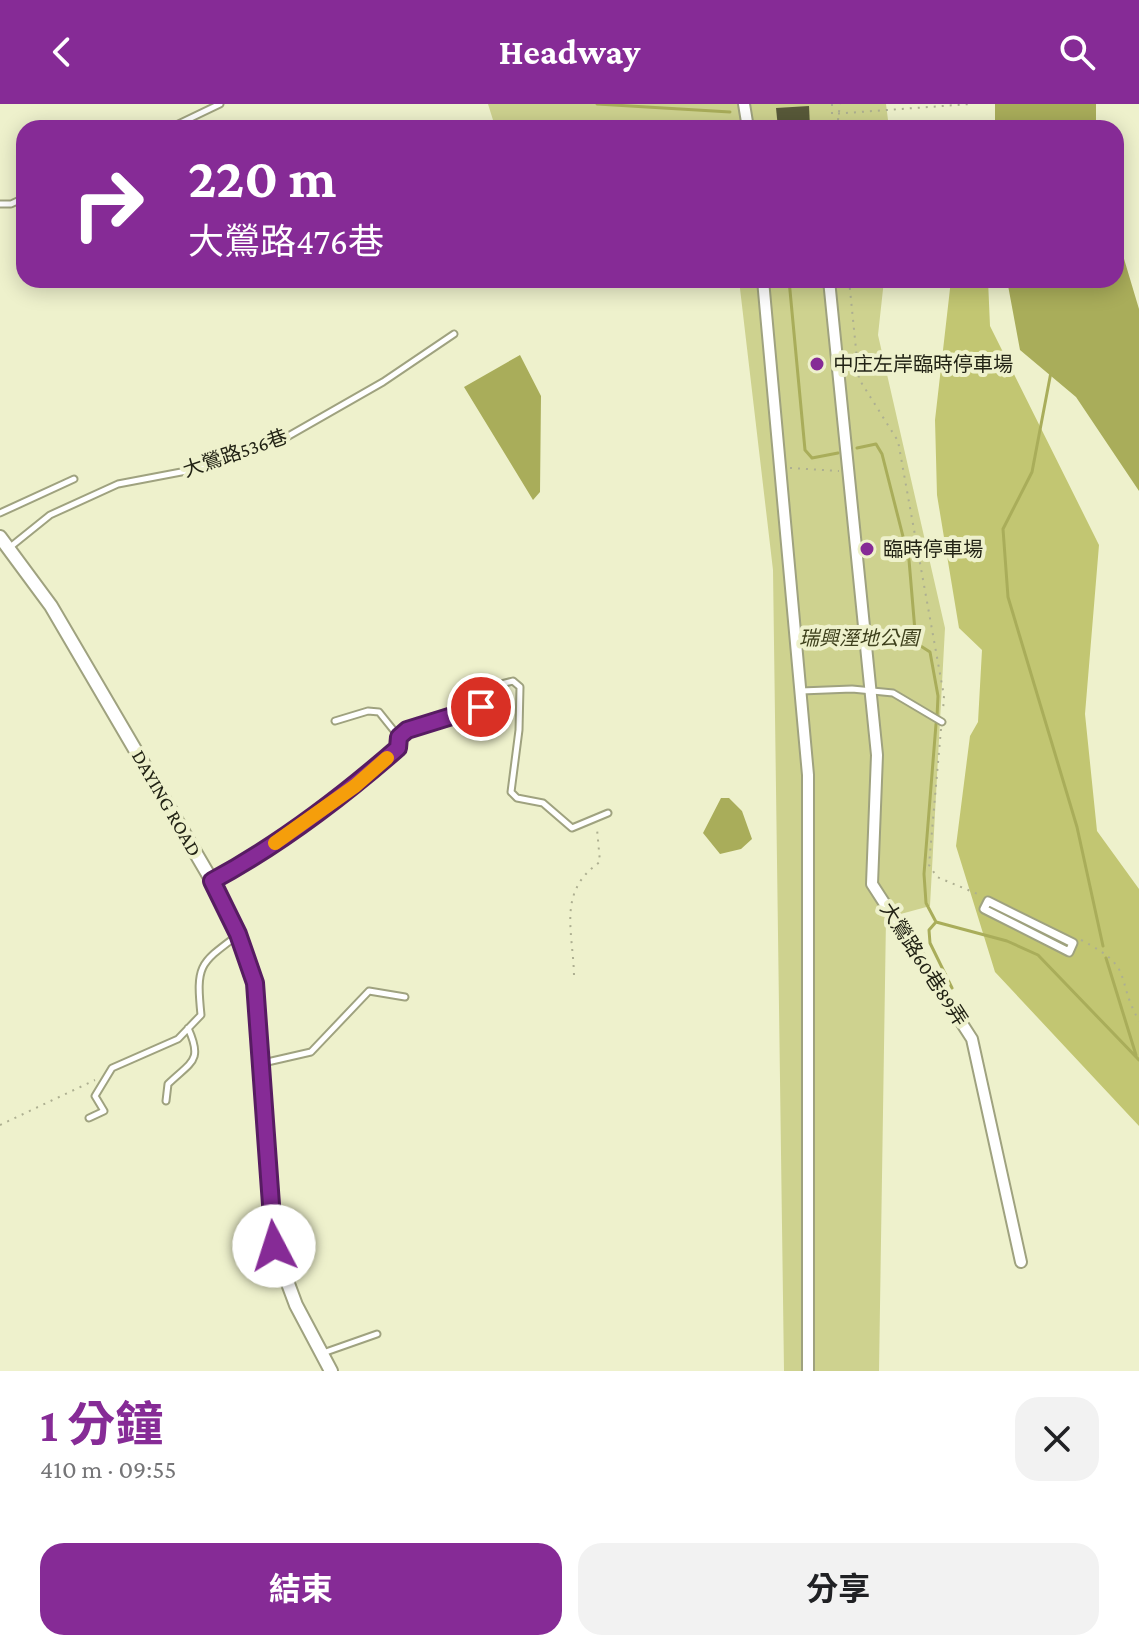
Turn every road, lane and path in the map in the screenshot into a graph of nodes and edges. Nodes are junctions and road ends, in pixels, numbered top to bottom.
1 (220, 104) edge
2 (832, 104) edge
3 (840, 104) edge
4 (970, 104) edge
5 (839, 114) junction
6 (187, 120) edge
7 (838, 120) edge
8 (764, 288) edge
9 (830, 288) edge
10 (850, 288) edge
11 (454, 334) dead end
12 (780, 468) junction
13 (847, 472) junction
14 (74, 479) dead end
15 (0, 513) edge
16 (0, 537) edge
17 (8, 549) junction
18 (800, 691) junction
19 (871, 691) junction
20 (335, 721) dead end
21 (942, 722) junction
22 (399, 737) junction
23 (608, 813) dead end
24 (596, 820) junction
25 (212, 881) junction
26 (979, 894) dead end
27 (238, 934) junction
28 (1075, 941) junction
29 (574, 975) dead end
30 (405, 997) dead end
31 (1139, 1021) edge
32 (188, 1028) junction
33 (262, 1063) junction
34 (112, 1068) junction
35 (166, 1101) dead end
36 (89, 1118) dead end
37 (0, 1125) edge
38 (1021, 1262) dead end
39 (377, 1334) dead end
40 (322, 1354) junction
41 (331, 1371) edge
42 (808, 1371) edge

1 - 6 lane
2 - 5 path
3 - 5 path
4 - 5 path
5 - 7 path
8 - 12 street
9 - 13 street, 大鶯路60巷89弄
10 - 21 path
11 - 17 lane, 大鶯路536巷
12 - 13 path
12 - 18 street
13 - 19 street, 大鶯路60巷89弄
14 - 15 lane
16 - 17 street, DAYING ROAD
17 - 25 street, DAYING ROAD
18 - 19 lane
18 - 42 street
19 - 21 lane
19 - 38 street, 大鶯路60巷89弄
20 - 22 lane
21 - 26 path
22 - 24 lane
22 - 25 lane
23 - 24 lane
24 - 29 path
25 - 27 street, DAYING ROAD
27 - 32 lane
27 - 33 street, DAYING ROAD
28 - 28 street
28 - 31 path
30 - 33 lane
32 - 34 lane
32 - 35 lane
33 - 40 street, DAYING ROAD
34 - 36 lane
34 - 37 path
39 - 40 lane
40 - 41 street, DAYING ROAD

